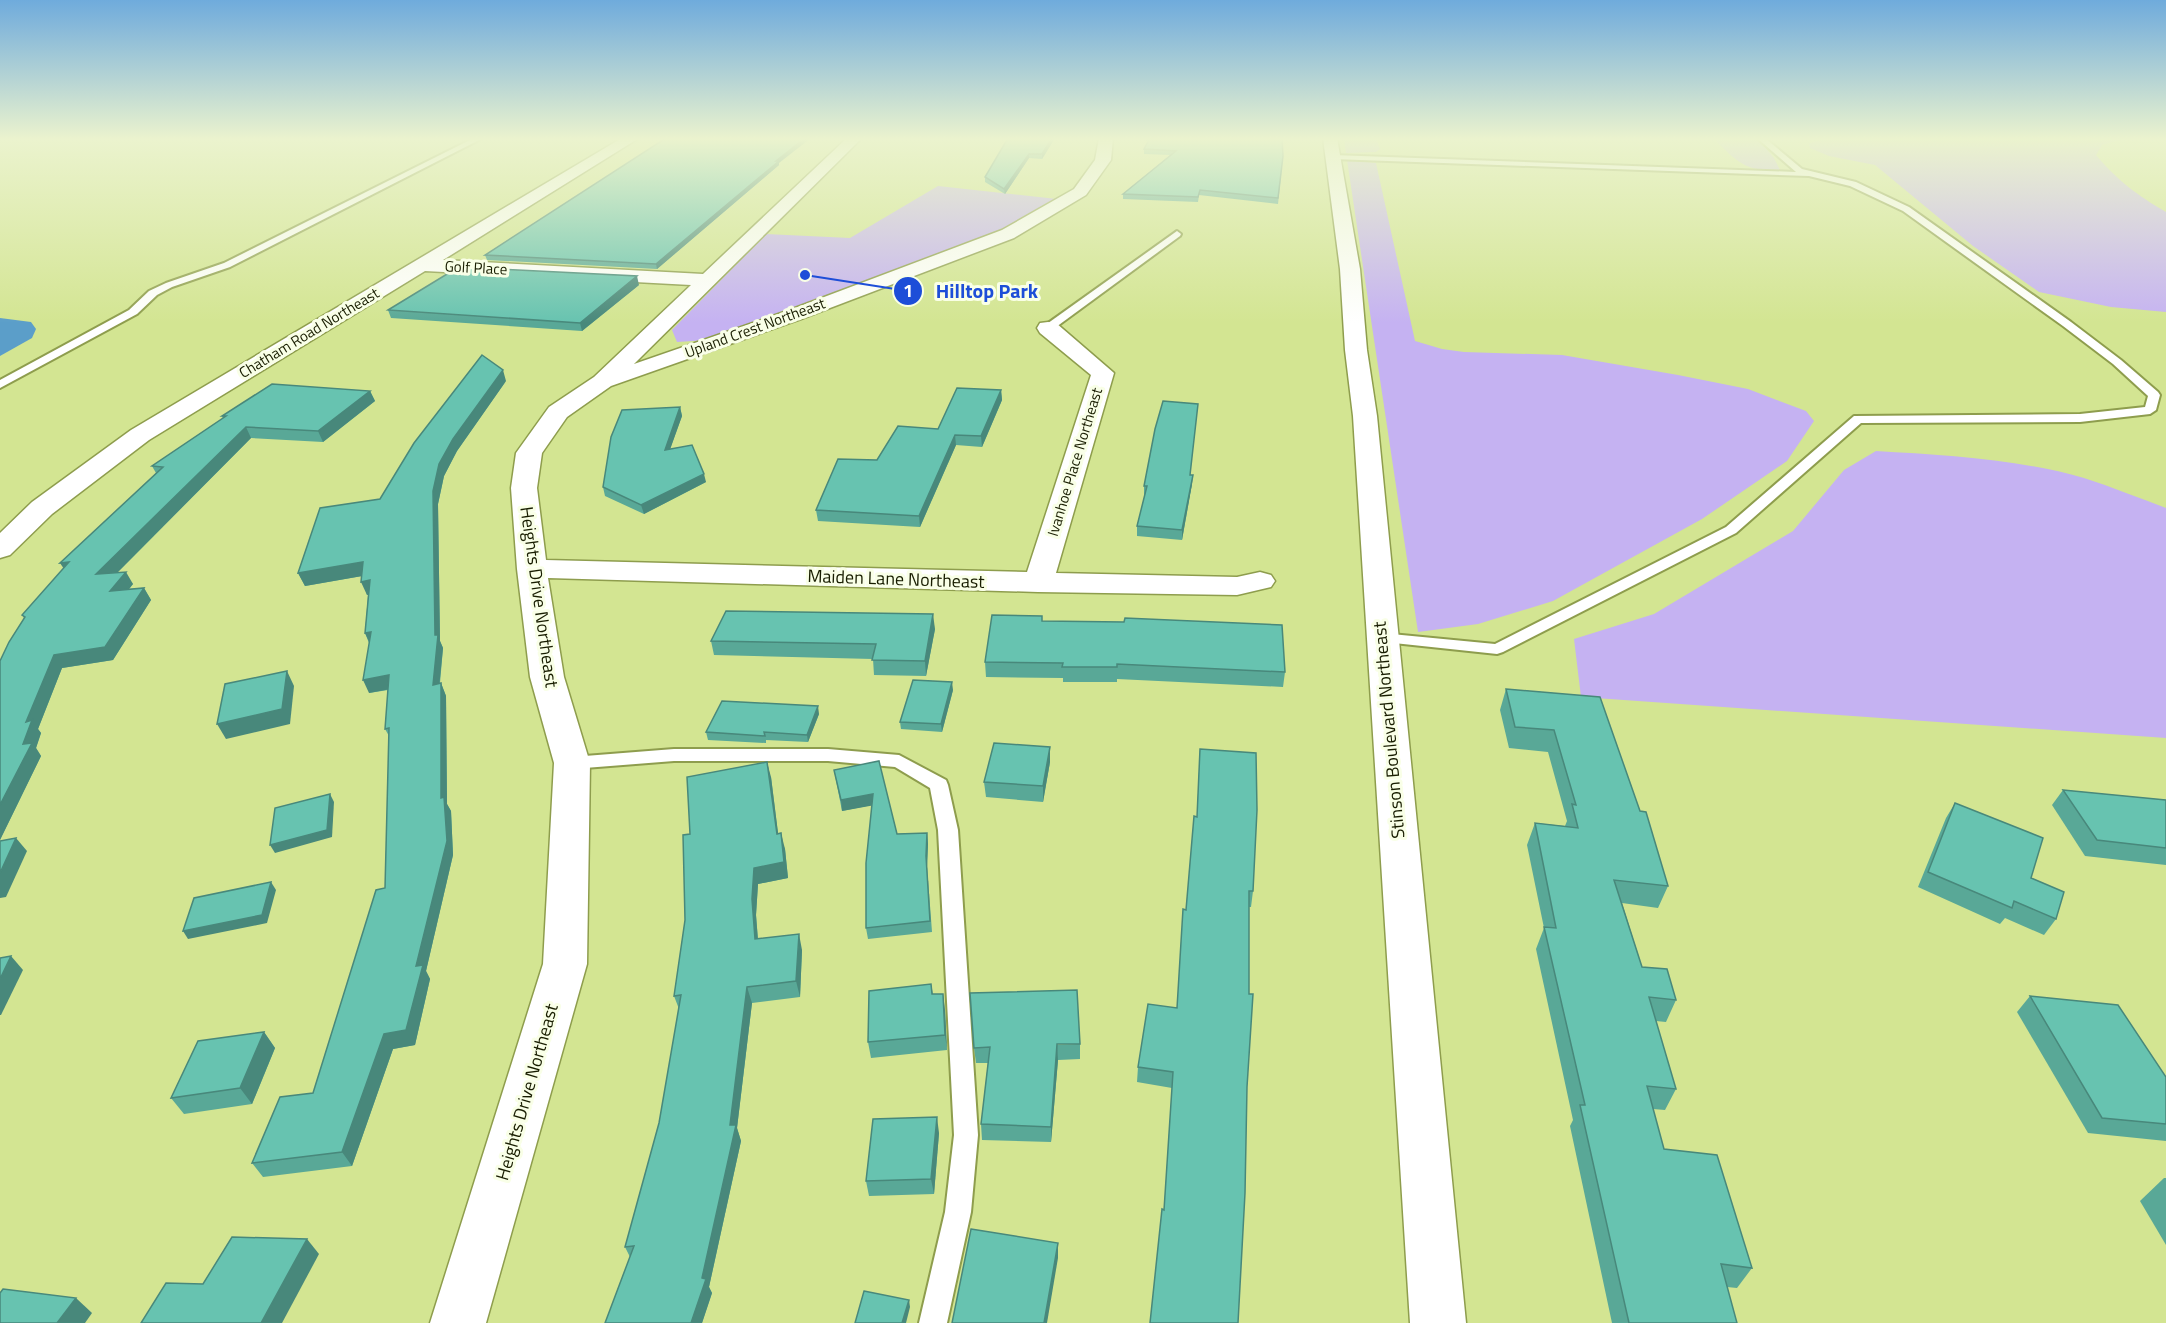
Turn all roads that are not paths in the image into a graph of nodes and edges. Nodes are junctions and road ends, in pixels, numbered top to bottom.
1 (356, 200) edge
2 (530, 200) edge
3 (791, 200) edge
4 (1067, 200) edge
5 (1339, 200) edge
6 (1886, 200) edge
7 (1177, 234) dead end
8 (423, 265) junction
9 (708, 280) junction
10 (1048, 328) joint
11 (602, 382) junction
12 (0, 385) edge
13 (0, 549) edge
14 (532, 569) junction
15 (1260, 581) dead end
16 (1038, 583) junction
17 (1381, 638) junction
18 (572, 762) junction
19 (458, 1323) edge
20 (933, 1323) edge
21 (1438, 1323) edge

1 - 12 lane
2 - 8 street, Chatham Road Northeast
3 - 9 street, Heights Drive Northeast
4 - 11 street, Upland Crest Northeast
5 - 17 street, Stinson Boulevard Northeast
6 - 17 lane
7 - 10 lane
8 - 9 street, Golf Place
8 - 13 street, Chatham Road Northeast
9 - 11 street, Heights Drive Northeast
10 - 16 street, Ivanhoe Place Northeast
11 - 14 street, Heights Drive Northeast
14 - 16 street, Maiden Lane Northeast
14 - 18 street, Heights Drive Northeast
15 - 16 street, Maiden Lane Northeast
17 - 21 street, Stinson Boulevard Northeast
18 - 19 street, Heights Drive Northeast
18 - 20 lane

